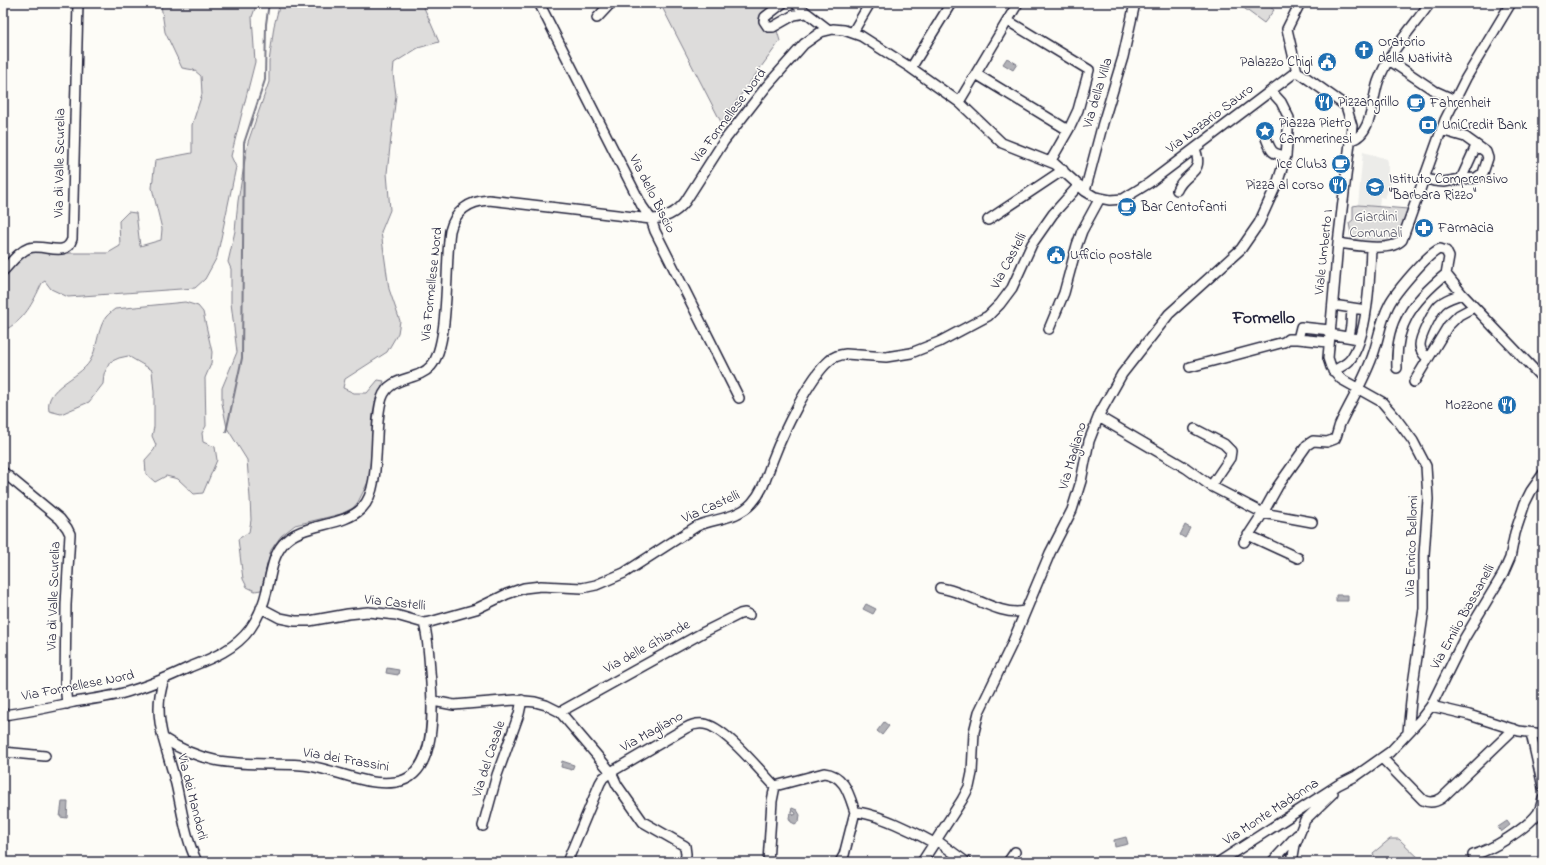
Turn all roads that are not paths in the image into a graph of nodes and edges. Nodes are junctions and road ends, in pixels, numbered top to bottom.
1 (78, 3) edge
2 (539, 3) edge
3 (611, 3) edge
4 (784, 3) edge
5 (795, 3) edge
6 (870, 3) edge
7 (951, 3) edge
8 (1018, 3) edge
9 (1135, 3) edge
10 (1300, 3) edge
11 (1430, 3) edge
12 (1511, 3) edge
13 (806, 13) junction
14 (597, 18) dead end
15 (1008, 21) junction
16 (829, 30) junction
17 (853, 32) junction
18 (1389, 60) junction
19 (912, 68) junction
20 (1297, 72) junction
21 (976, 74) junction
22 (1271, 91) junction
23 (1455, 100) junction
24 (959, 102) junction
25 (1068, 130) junction
26 (1441, 130) junction
27 (1266, 138) dead end
28 (1350, 140) junction
29 (1476, 146) junction
30 (1195, 149) junction
31 (1286, 156) junction
32 (1050, 162) junction
33 (1063, 170) junction
34 (1424, 178) junction
35 (1461, 179) junction
36 (1082, 188) junction
37 (1177, 190) dead end
38 (1100, 198) junction
39 (651, 219) junction
40 (988, 220) dead end
41 (1338, 244) junction
42 (1371, 247) junction
43 (3, 271) edge
44 (1446, 274) junction
45 (1462, 294) junction
46 (1333, 305) junction
47 (1474, 307) junction
48 (1352, 308) junction
49 (1366, 310) junction
50 (1049, 329) dead end
51 (1329, 335) junction
52 (1349, 337) junction
53 (1359, 339) junction
54 (1428, 359) junction
55 (1190, 366) dead end
56 (1398, 368) dead end
57 (1333, 371) junction
58 (1543, 379) edge
59 (1414, 382) dead end
60 (1358, 390) junction
61 (739, 398) dead end
62 (1098, 417) junction
63 (1195, 429) dead end
64 (3, 472) edge
65 (1543, 474) edge
66 (1211, 486) junction
67 (1263, 513) junction
68 (1312, 522) dead end
69 (1298, 558) dead end
70 (940, 588) dead end
71 (261, 608) junction
72 (1026, 611) junction
73 (749, 615) dead end
74 (424, 623) junction
75 (164, 678) junction
76 (522, 700) junction
77 (433, 701) junction
78 (67, 704) junction
79 (1430, 706) junction
80 (560, 712) junction
81 (3, 715) edge
82 (1514, 729) junction
83 (1408, 732) junction
84 (1531, 733) junction
85 (1543, 734) edge
86 (163, 738) junction
87 (173, 745) joint
88 (3, 752) edge
89 (44, 756) dead end
90 (1382, 758) junction
91 (611, 772) junction
92 (1338, 785) junction
93 (775, 786) junction
94 (1543, 787) edge
95 (1543, 798) edge
96 (855, 812) junction
97 (483, 826) dead end
98 (1299, 833) junction
99 (935, 842) junction
100 (1015, 852) dead end
101 (1473, 855) dead end
102 (196, 862) edge
103 (567, 862) edge
104 (685, 862) edge
105 (768, 862) edge
106 (840, 862) edge
107 (922, 862) edge
108 (966, 862) edge
109 (1008, 862) edge
110 (1219, 862) edge
111 (1272, 862) edge
112 (1292, 862) edge

1 - 43 street, Via di Valle Scurelia
2 - 39 street, Via dello Biscio
3 - 14 street
4 - 13 street
5 - 13 street
6 - 17 street
7 - 19 street
8 - 15 street
9 - 36 street, Via della Villa
10 - 20 street
11 - 18 street
12 - 23 street
13 - 16 street
15 - 21 street
15 - 25 street
16 - 17 street, Via Formellese Nord
16 - 39 street, Via Formellese Nord
17 - 19 street, Via Formellese Nord
18 - 23 street
18 - 28 street
19 - 24 street, Via Formellese Nord
20 - 22 street, Via Nazario Sauro
20 - 28 street, Viale Umberto I
21 - 24 street
21 - 25 street
22 - 30 street, Via Nazario Sauro
22 - 31 street, Via Magliano
23 - 26 street
24 - 32 street, Via Formellese Nord
25 - 32 street
26 - 29 street
26 - 34 street
27 - 31 street
28 - 41 street, Viale Umberto I
29 - 35 street
29 - 35 street
30 - 37 street
30 - 38 street, Via Nazario Sauro
31 - 62 street, Via Magliano
32 - 33 street, Via Formellese Nord
33 - 36 street, Via Formellese Nord
33 - 40 street
34 - 35 street
34 - 42 street
36 - 38 street, Via Nazario Sauro
36 - 74 street, Via Castelli
38 - 50 street
39 - 61 street, Via dello Biscio
39 - 71 street, Via Formellese Nord
41 - 42 street
41 - 46 street, Viale Umberto I
42 - 49 street
44 - 45 street
44 - 56 street
44 - 60 street
45 - 47 street
45 - 54 street
46 - 48 street
46 - 51 street, Viale Umberto I
47 - 54 street
47 - 58 street
48 - 49 street
48 - 52 street
49 - 53 street
51 - 52 street
51 - 55 street
51 - 57 street, Viale Umberto I
52 - 53 street
53 - 57 street
54 - 59 street
57 - 60 street
60 - 67 street
60 - 83 street, Via Enrico Bellomi
62 - 66 street
62 - 72 street, Via Magliano
63 - 66 street
64 - 78 street, Via di Valle Scurelia
65 - 79 street, Via Emilio Bassanelli
66 - 67 street
67 - 68 street
67 - 69 street
70 - 72 street
71 - 74 street, Via Castelli
71 - 75 street, Via Formellese Nord
72 - 99 street, Via Magliano
73 - 80 street, Via delle Ghiande
74 - 77 street, Via dei Frassini
75 - 78 street, Via Formellese Nord
75 - 86 street, Via dei Mandorli
76 - 77 street
76 - 80 street
76 - 97 street, Via del Casale
77 - 87 street, Via dei Frassini
78 - 81 street, Via Formellese Nord
79 - 82 street
79 - 83 street, Via Emilio Bassanelli
80 - 91 street
82 - 84 street
82 - 90 street
83 - 90 street, Via Emilio Bassanelli
84 - 85 street
84 - 94 street
86 - 87 street, Via dei Mandorli
86 - 102 street, Via dei Mandorli
88 - 89 street
90 - 92 street, Via Monte Madonna
91 - 93 street, Via Magliano
91 - 103 street
91 - 104 street
92 - 98 street
92 - 110 street, Via Monte Madonna
93 - 96 street
93 - 105 street
95 - 101 street
96 - 99 street
96 - 106 street
98 - 111 street
98 - 112 street
99 - 107 street, Via Magliano
99 - 108 street
100 - 109 street

